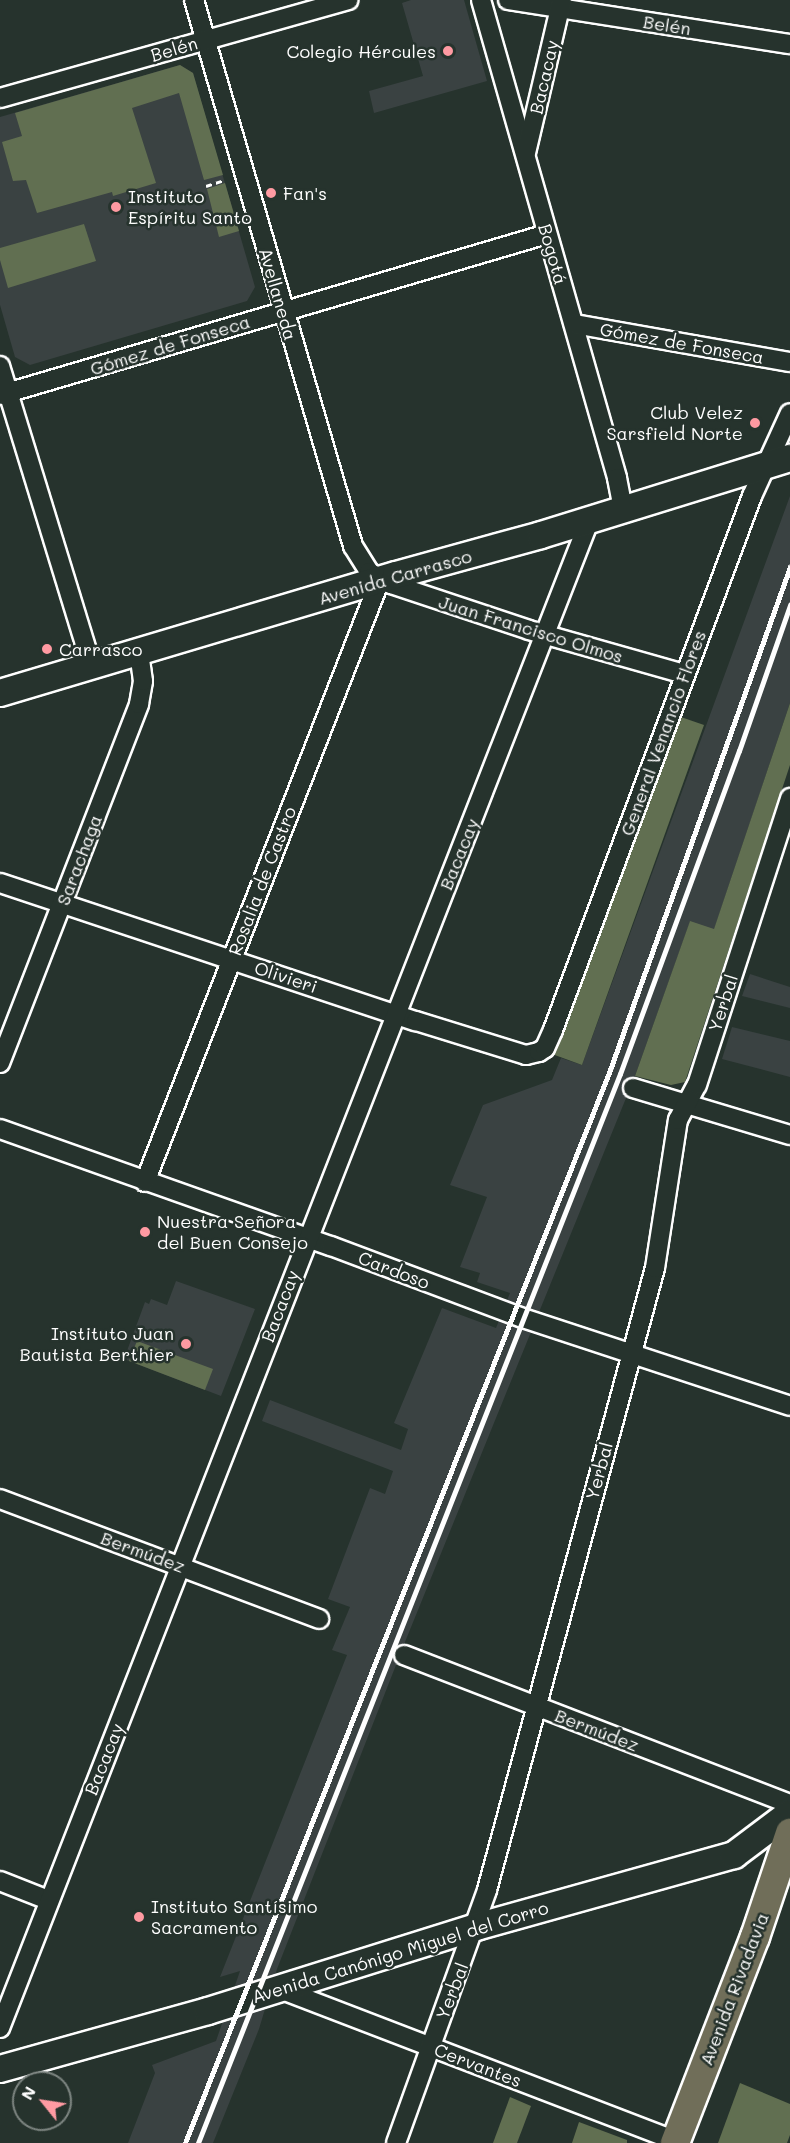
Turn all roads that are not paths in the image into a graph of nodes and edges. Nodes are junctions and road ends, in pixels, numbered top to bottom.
1 (194, 0) edge
2 (348, 0) edge
3 (481, 0) edge
4 (508, 0) edge
5 (561, 4) edge
6 (206, 40) junction
7 (790, 44) edge
8 (0, 98) edge
9 (526, 154) junction
10 (547, 234) junction
11 (283, 310) junction
12 (574, 324) junction
13 (790, 362) edge
14 (0, 366) edge
15 (4, 394) edge
16 (790, 413) edge
17 (778, 462) edge
18 (622, 509) junction
19 (590, 519) junction
20 (380, 580) junction
21 (546, 635) junction
22 (139, 653) junction
23 (92, 666) junction
24 (684, 674) junction
25 (0, 693) edge
26 (790, 798) edge
27 (0, 883) edge
28 (62, 903) junction
29 (232, 958) junction
30 (396, 1014) junction
31 (538, 1052) joint
32 (0, 1063) edge
33 (633, 1088) dead end
34 (687, 1104) junction
35 (0, 1129) edge
36 (790, 1135) edge
37 (145, 1182) junction
38 (307, 1238) junction
39 (631, 1353) junction
40 (790, 1406) edge
41 (0, 1499) edge
42 (180, 1566) junction
43 (319, 1620) dead end
44 (404, 1655) dead end
45 (536, 1706) junction
46 (790, 1804) edge
47 (790, 1813) edge
48 (790, 1833) edge
49 (0, 1881) edge
50 (48, 1900) junction
51 (476, 1927) junction
52 (280, 1989) junction
53 (0, 2028) edge
54 (431, 2048) junction
55 (0, 2069) edge
56 (676, 2142) edge
57 (396, 2143) edge

1 - 6 street, Avellaneda
2 - 6 street, Belén
3 - 9 street, Bogotá
4 - 5 street, Belén
5 - 7 street, Belén
5 - 9 street, Bacacay
6 - 8 street, Belén
6 - 11 street, Avellaneda
9 - 10 street, Bogotá
10 - 11 street, Gómez de Fonseca
10 - 12 street, Bogotá
11 - 15 street, Gómez de Fonseca
11 - 20 street, Avellaneda
12 - 13 street, Gómez de Fonseca
12 - 18 street, Bogotá
14 - 15 street
15 - 23 street
16 - 17 street, General Venancio Flores
17 - 18 street, Avenida Carrasco
17 - 24 street, General Venancio Flores
18 - 19 street, Avenida Carrasco
19 - 20 street, Avenida Carrasco
19 - 21 street, Bacacay
20 - 21 street, Juan Francisco Olmos
20 - 22 street, Avenida Carrasco
20 - 29 street, Rosalia de Castro
21 - 24 street, Juan Francisco Olmos
21 - 30 street, Bacacay
22 - 23 street, Avenida Carrasco
22 - 28 street, Sarachaga
23 - 25 street, Avenida Carrasco
24 - 31 street, General Venancio Flores
26 - 34 street, Yerbal
27 - 28 street, Olivieri
28 - 29 street, Olivieri
28 - 32 street, Sarachaga
29 - 30 street, Olivieri
29 - 37 street, Rosalia de Castro
30 - 31 street, Olivieri
30 - 38 street, Bacacay
33 - 34 street
34 - 36 street
34 - 39 street, Yerbal
35 - 37 street, Cardoso
37 - 38 street, Cardoso
38 - 39 street, Cardoso
38 - 42 street, Bacacay
39 - 40 street, Cardoso
39 - 45 street, Yerbal
41 - 42 street, Bermúdez
42 - 43 street, Bermúdez
42 - 50 street, Bacacay
44 - 45 street, Bermúdez
45 - 46 street, Bermúdez
45 - 51 street, Yerbal
47 - 51 street, Avenida Canónigo Miguel del Corro
48 - 56 main road, Avenida Rivadavia
49 - 50 street
50 - 53 street, Bacacay
51 - 52 street, Avenida Canónigo Miguel del Corro
51 - 54 street, Yerbal
52 - 54 street, Cervantes
52 - 55 street, Avenida Canónigo Miguel del Corro
54 - 56 street, Cervantes
54 - 57 street, Yerbal

